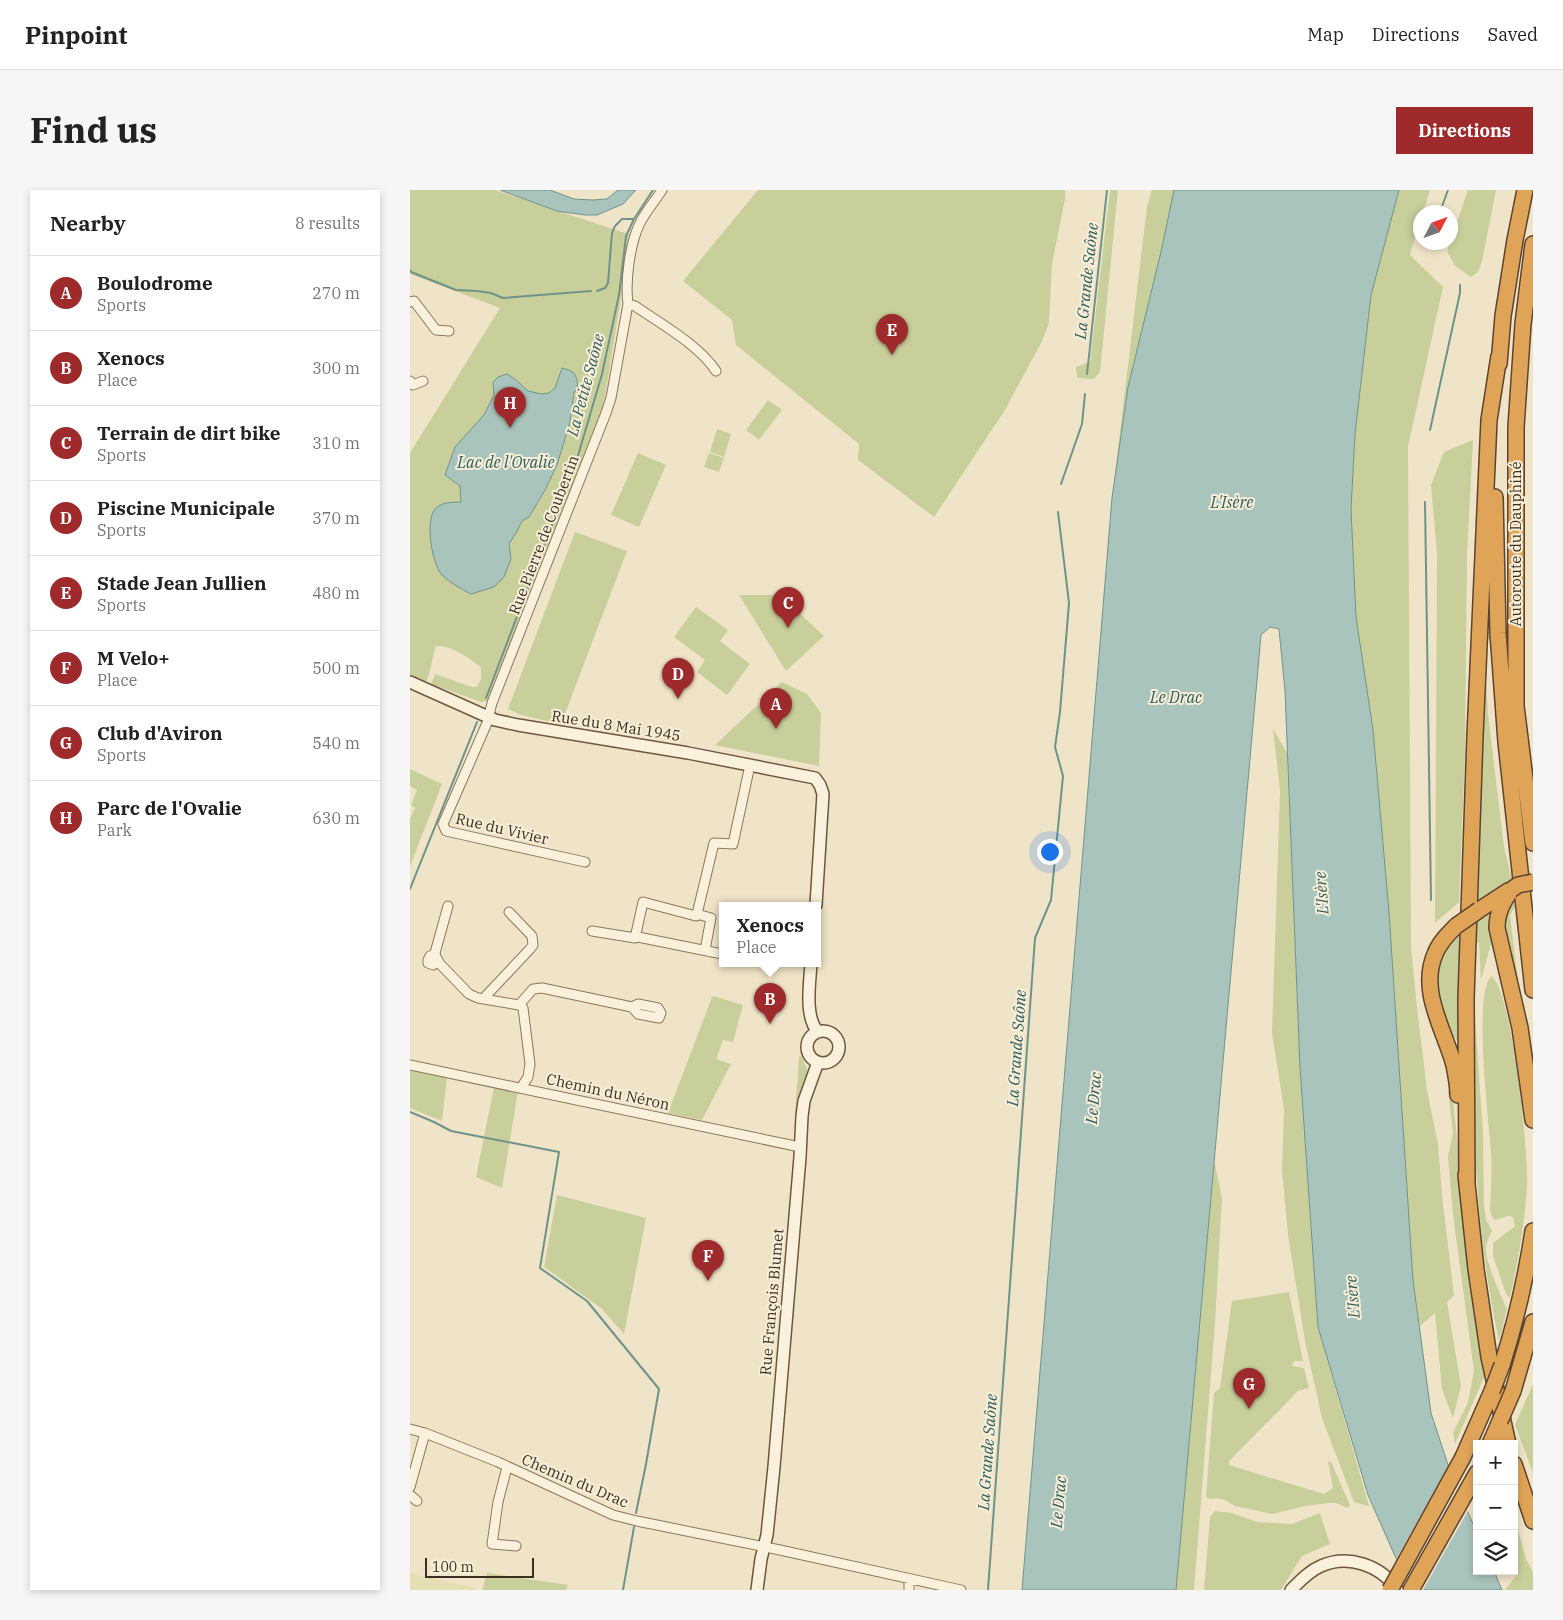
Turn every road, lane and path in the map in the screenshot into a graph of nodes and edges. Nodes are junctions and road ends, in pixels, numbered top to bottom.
1 (662, 190) edge
2 (1525, 190) edge
3 (1533, 244) edge
4 (410, 302) edge
5 (628, 304) junction
6 (646, 314) junction
7 (449, 331) dead end
8 (623, 331) junction
9 (1499, 353) junction
10 (716, 372) dead end
11 (410, 381) edge
12 (423, 381) dead end
13 (410, 682) edge
14 (488, 716) junction
15 (750, 765) junction
16 (1533, 843) edge
17 (584, 862) dead end
18 (1533, 882) edge
19 (1511, 890) junction
20 (816, 902) edge
21 (448, 906) dead end
22 (509, 912) dead end
23 (697, 914) junction
24 (592, 931) dead end
25 (634, 938) junction
26 (705, 950) junction
27 (719, 953) edge
28 (812, 967) edge
29 (1533, 990) edge
30 (483, 999) junction
31 (519, 1004) junction
32 (632, 1007) dead end
33 (818, 1032) junction
34 (818, 1062) junction
35 (410, 1065) edge
36 (521, 1088) junction
37 (1533, 1120) edge
38 (800, 1146) junction
39 (1467, 1184) junction
40 (1533, 1231) edge
41 (1533, 1322) edge
42 (1533, 1356) edge
43 (1513, 1390) junction
44 (410, 1429) edge
45 (426, 1433) junction
46 (1492, 1440) edge
47 (1507, 1440) edge
48 (507, 1467) junction
49 (1518, 1476) edge
50 (1473, 1479) edge
51 (410, 1487) edge
52 (1533, 1521) edge
53 (516, 1546) dead end
54 (764, 1547) junction
55 (909, 1579) junction
56 (1295, 1588) edge
57 (757, 1590) edge
58 (909, 1590) edge
59 (961, 1590) edge
60 (1390, 1590) edge
61 (1398, 1590) edge
62 (1411, 1590) edge

1 - 5 street, Rue Pierre de Coubertin
2 - 9 highway
3 - 16 highway, Autoroute du Dauphiné
4 - 7 street
5 - 6 street
5 - 8 street, Rue Pierre de Coubertin
6 - 8 street
6 - 10 street
8 - 14 street, Rue Pierre de Coubertin
9 - 29 highway
9 - 39 highway
11 - 12 street
13 - 14 street, Rue du 8 Mai 1945
14 - 15 street, Rue du 8 Mai 1945
14 - 17 street, Rue du Vivier
15 - 20 street, Rue du 8 Mai 1945
15 - 23 street
18 - 19 highway, bridge
19 - 37 highway
19 - 39 highway, bridge
21 - 30 street
22 - 30 street
23 - 25 street
23 - 26 street
24 - 25 street
25 - 26 street
26 - 27 street
28 - 33 street
30 - 31 street
31 - 32 street
31 - 36 street
33 - 34 street
33 - 34 street
34 - 38 street, Rue François Blumet
35 - 36 street, Chemin du Néron
36 - 38 street, Chemin du Néron
38 - 54 street, Rue François Blumet
39 - 47 highway
40 - 60 highway, bridge
41 - 43 highway
42 - 43 highway
43 - 46 highway, bridge
44 - 45 street, Chemin du Drac
45 - 48 street, Chemin du Drac
45 - 51 street
48 - 53 street
48 - 54 street, Chemin du Drac
49 - 52 highway
50 - 62 highway
54 - 55 street, Chemin du Drac
54 - 57 street, Rue François Blumet
55 - 58 street
55 - 59 street, Chemin du Drac
56 - 61 street

